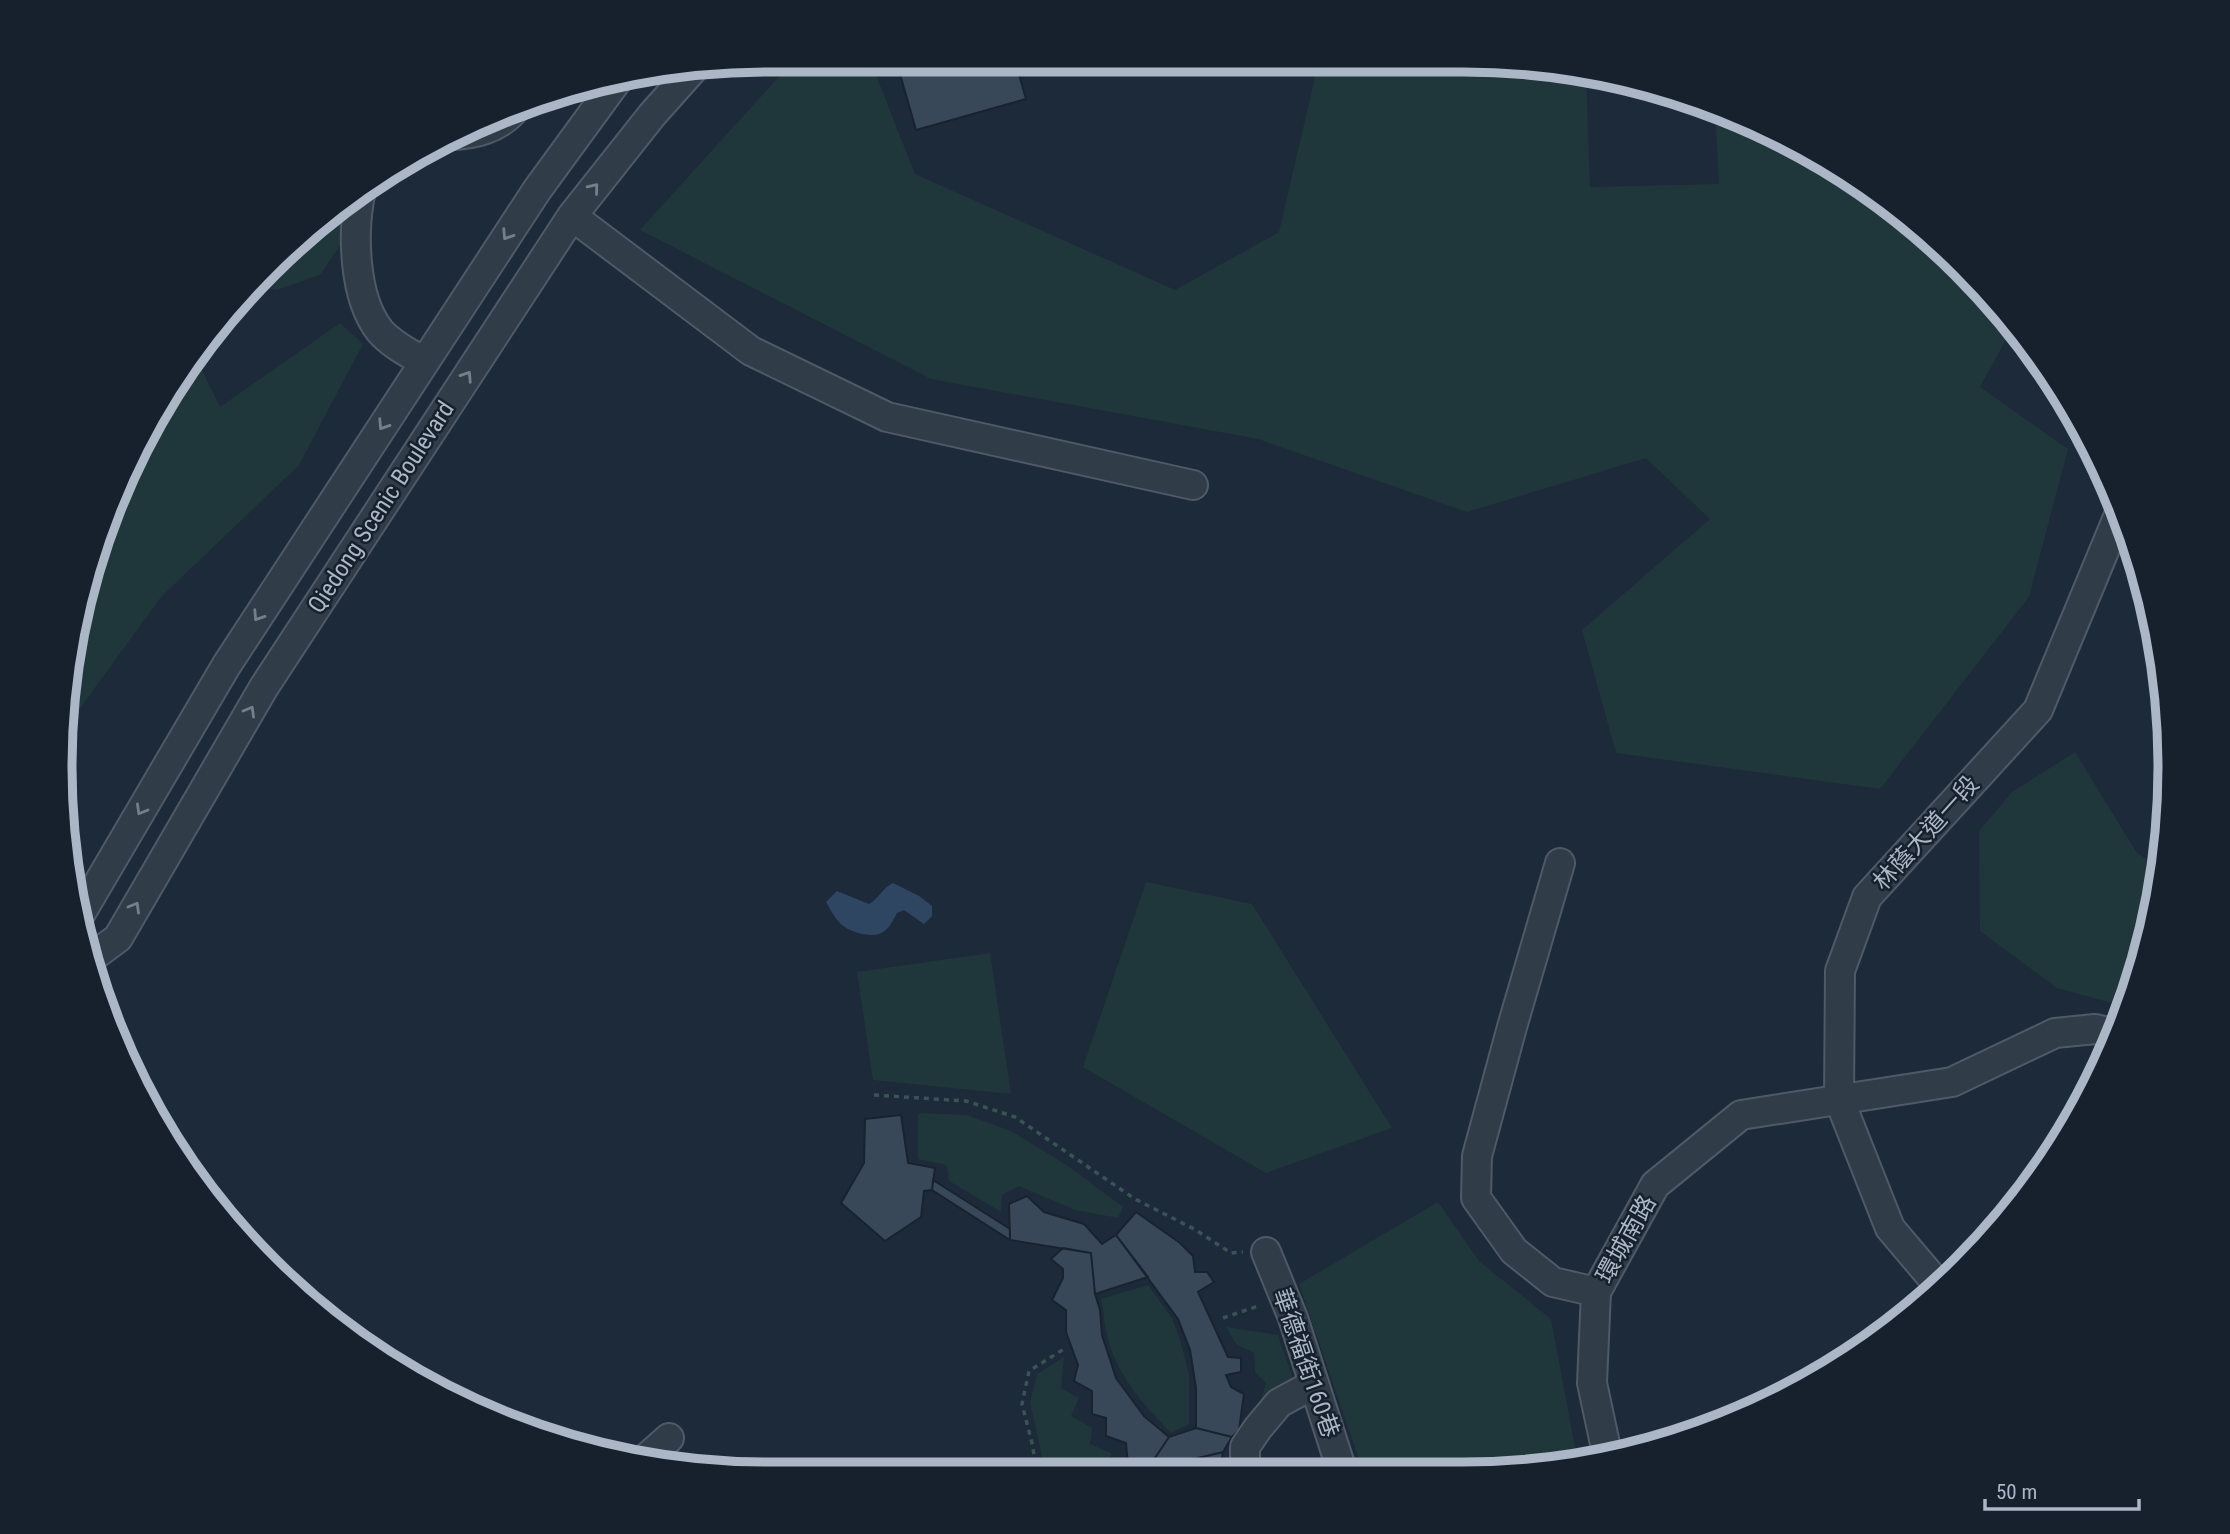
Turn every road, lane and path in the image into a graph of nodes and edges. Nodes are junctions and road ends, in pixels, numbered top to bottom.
1 (686, 77) edge
2 (610, 90) edge
3 (358, 205) edge
4 (572, 216) junction
5 (424, 362) junction
6 (1193, 485) dead end
7 (2114, 526) edge
8 (1560, 863) dead end
9 (86, 905) edge
10 (97, 953) edge
11 (2106, 1031) edge
12 (874, 1095) dead end
13 (1839, 1098) junction
14 (1266, 1252) joint
15 (1933, 1279) edge
16 (1596, 1292) junction
17 (1284, 1297) junction
18 (1223, 1318) dead end
19 (1064, 1349) dead end
20 (1314, 1384) junction
21 (669, 1438) dead end
22 (1606, 1447) edge
23 (653, 1452) edge
24 (1035, 1462) edge
25 (1245, 1462) edge
26 (1339, 1462) edge

4 -> 1 street, Qiedong Scenic Boulevard
2 -> 5 street, Qiedong Scenic Boulevard
3 - 5 street
4 - 6 street
10 -> 4 street, Qiedong Scenic Boulevard
5 -> 9 street, Qiedong Scenic Boulevard
7 - 13 street, 林蔭大道一段
8 - 16 street
11 - 13 street, 環城南路
12 - 14 path
13 - 15 street, 林蔭大道一段
13 - 16 street, 環城南路
14 - 17 street, 華德福街160巷
16 - 22 street, 環城南路
17 - 18 path
17 - 20 street, 華德福街160巷
19 - 24 path
20 - 25 street
20 - 26 street, 華德福街160巷
21 - 23 street

